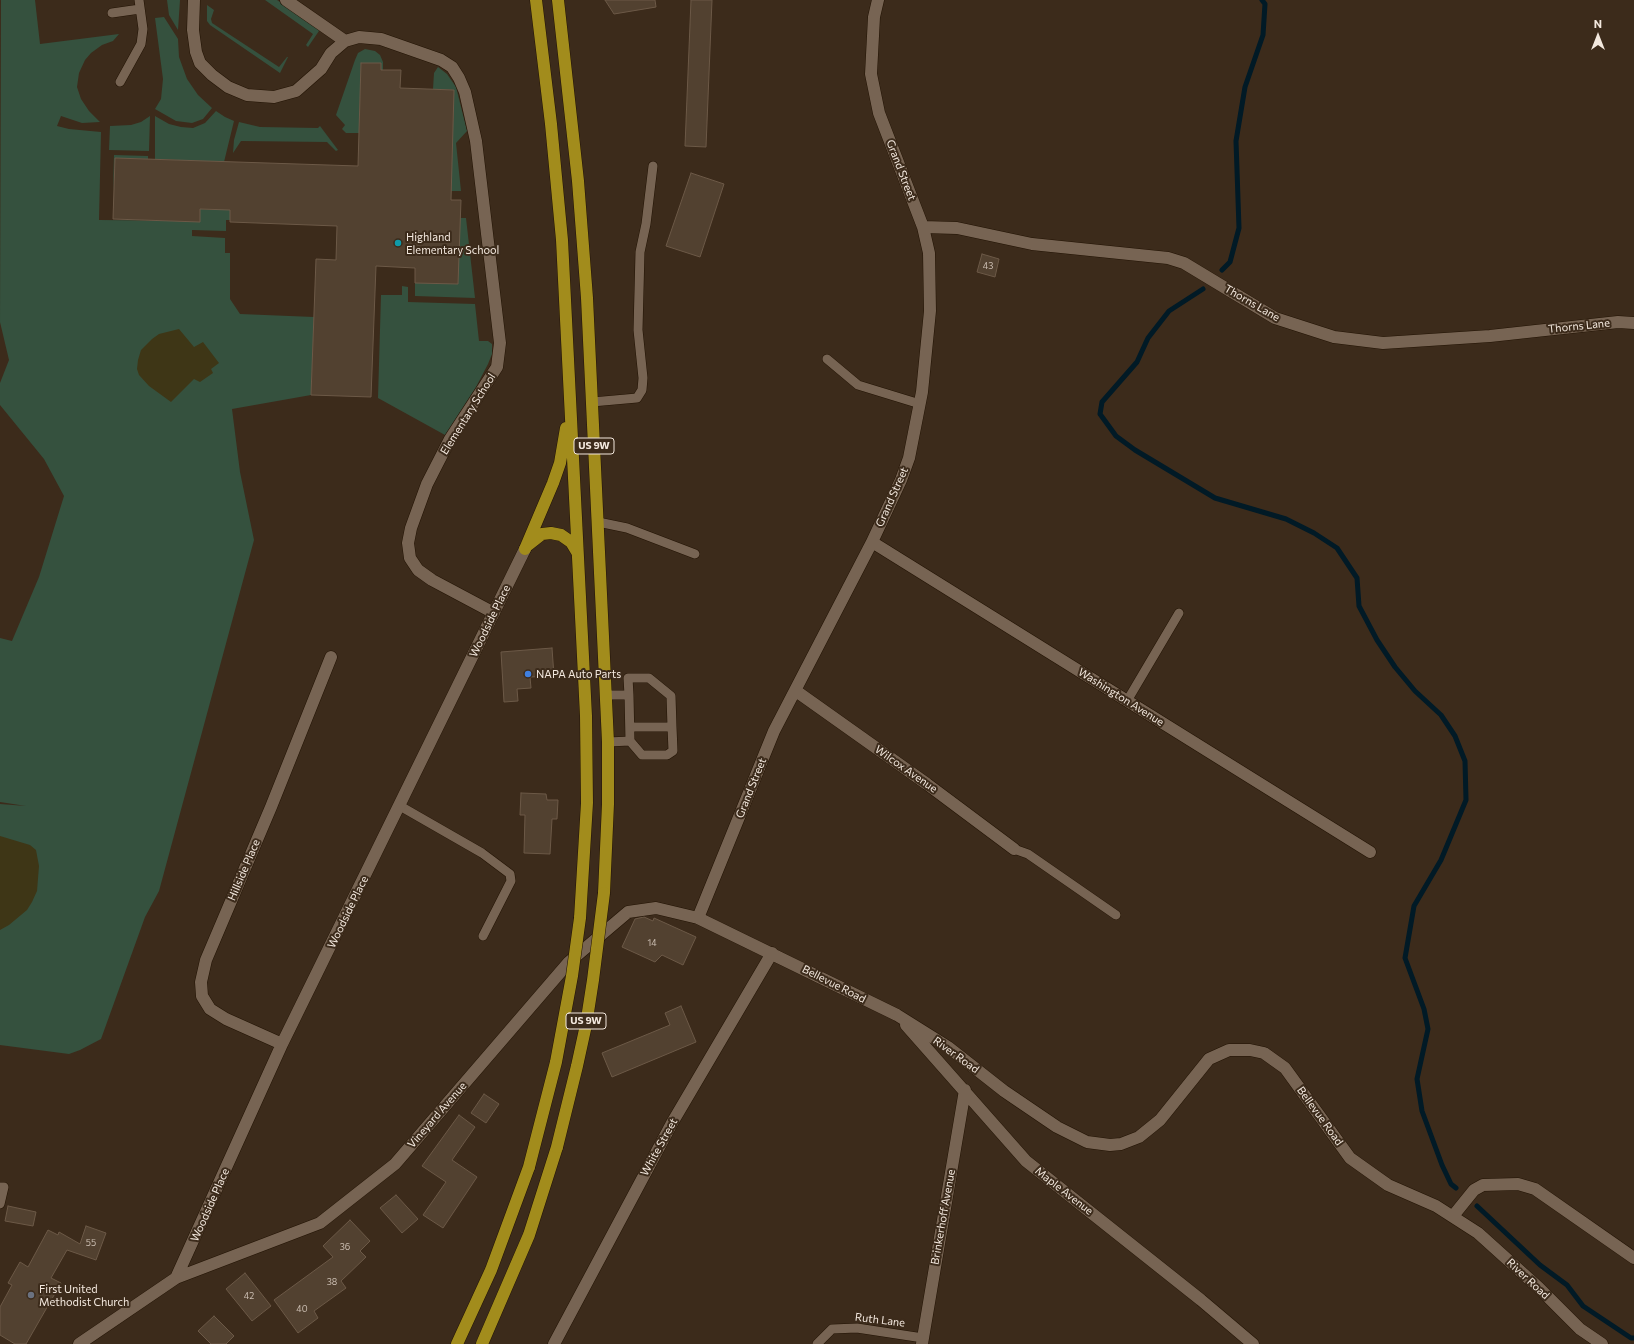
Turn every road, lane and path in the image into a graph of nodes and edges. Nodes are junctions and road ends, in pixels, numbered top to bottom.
1 (194, 0) edge
2 (286, 0) edge
3 (536, 0) edge
4 (558, 0) edge
5 (878, 0) edge
6 (139, 5) edge
7 (112, 13) dead end
8 (345, 41) junction
9 (120, 82) dead end
10 (653, 166) dead end
11 (923, 227) junction
12 (1634, 323) edge
13 (827, 359) dead end
14 (570, 393) junction
15 (592, 402) junction
16 (920, 404) junction
17 (598, 522) junction
18 (872, 542) junction
19 (525, 549) junction
20 (578, 553) junction
21 (695, 554) dead end
22 (494, 613) junction
23 (1179, 613) dead end
24 (331, 656) dead end
25 (796, 692) junction
26 (606, 695) junction
27 (629, 695) junction
28 (1127, 701) junction
29 (630, 727) junction
30 (672, 727) junction
31 (630, 741) junction
32 (608, 742) junction
33 (400, 806) junction
34 (1014, 849) joint
35 (1370, 852) dead end
36 (1116, 915) dead end
37 (698, 918) junction
38 (483, 936) dead end
39 (772, 953) junction
40 (897, 1016) junction
41 (282, 1044) junction
42 (964, 1090) junction
43 (1013, 1097) joint
44 (0, 1187) edge
45 (0, 1204) edge
46 (1453, 1216) junction
47 (1634, 1258) edge
48 (176, 1278) junction
49 (922, 1341) edge
50 (79, 1344) edge
51 (457, 1344) edge
52 (482, 1344) edge
53 (554, 1344) edge
54 (817, 1344) edge
55 (1253, 1344) edge
56 (1602, 1344) edge

1 - 8 street
2 - 8 street
3 - 14 highway, US 9W
4 - 15 highway, US 9W
5 - 11 street, Grand Street
6 - 7 lane
6 - 9 lane
8 - 22 street, Elementary School
10 - 15 lane
11 - 12 street, Thorns Lane
11 - 16 street, Grand Street
13 - 16 lane
14 - 19 highway
14 - 20 highway, US 9W
15 - 17 highway, US 9W
16 - 18 street, Grand Street
17 - 21 lane
17 - 26 highway, US 9W
18 - 25 street, Grand Street
18 - 28 street, Washington Avenue
19 - 20 highway
19 - 22 street, Woodside Place
20 - 51 highway, US 9W, bridge
22 - 33 street, Woodside Place
23 - 28 lane
24 - 41 street, Hillside Place
25 - 34 street, Wilcox Avenue
25 - 37 street, Grand Street
26 - 27 lane
26 - 32 highway, US 9W
27 - 29 lane
27 - 30 lane
28 - 35 street, Washington Avenue
29 - 30 lane
29 - 31 lane
30 - 31 lane
31 - 32 lane
32 - 52 highway, US 9W, bridge
33 - 38 lane
33 - 41 street, Woodside Place
34 - 36 lane
37 - 39 street, Vineyard Avenue
37 - 48 street, Vineyard Avenue
39 - 40 street, Bellevue Road
39 - 53 street, White Street
40 - 42 street, Maple Avenue
40 - 43 street, River Road
41 - 48 street, Woodside Place
42 - 49 street, Brinkerhoff Avenue
42 - 55 street, Maple Avenue
43 - 46 street, Bellevue Road
44 - 45 lane
46 - 47 street
46 - 56 street, River Road
48 - 50 street, Vineyard Avenue
49 - 54 lane, Ruth Lane

